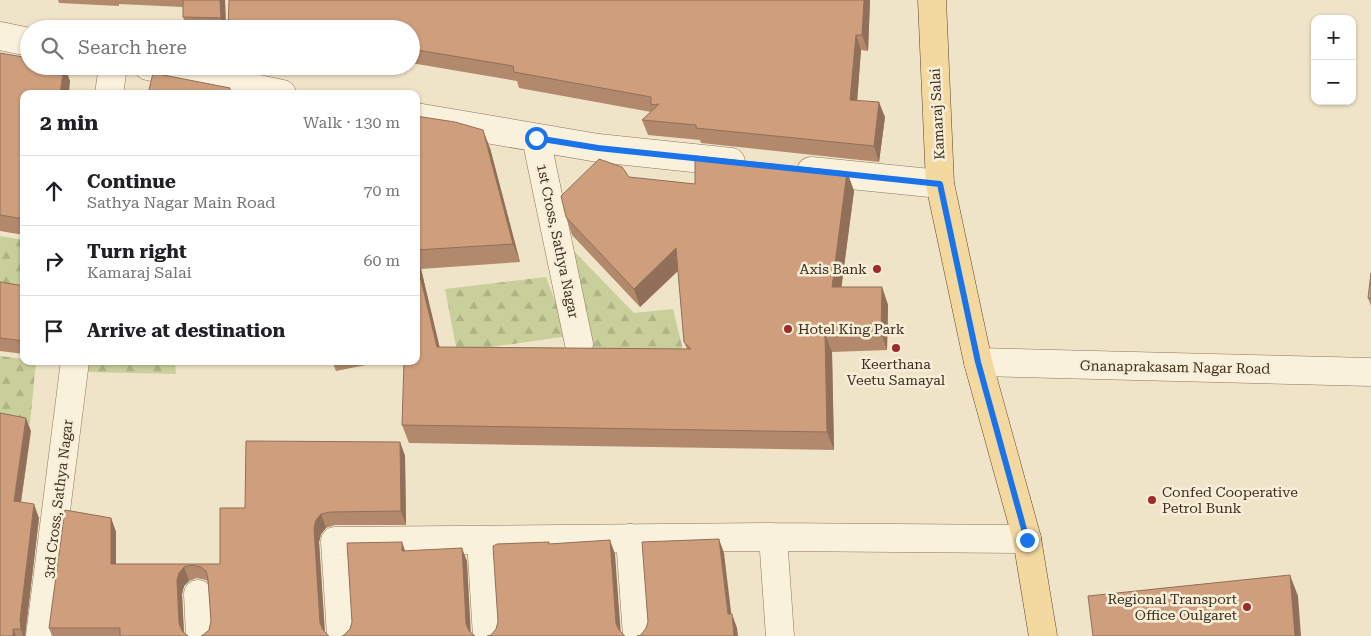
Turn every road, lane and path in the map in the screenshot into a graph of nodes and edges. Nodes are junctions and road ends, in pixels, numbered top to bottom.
1 (932, 0) edge
2 (0, 36) edge
3 (20, 40) edge
4 (112, 75) edge
5 (191, 75) edge
6 (110, 90) edge
7 (262, 90) edge
8 (420, 118) edge
9 (536, 138) junction
10 (754, 164) edge
11 (784, 168) edge
12 (940, 184) junction
13 (579, 344) dead end
14 (978, 362) junction
15 (74, 365) edge
16 (1371, 372) edge
17 (773, 537) junction
18 (630, 538) junction
19 (481, 540) junction
20 (1027, 540) junction
21 (198, 594) dead end
22 (40, 636) edge
23 (200, 636) edge
24 (341, 636) edge
25 (488, 636) edge
26 (637, 636) edge
27 (780, 636) edge
28 (1043, 636) edge

1 - 12 main road, Kamaraj Salai
2 - 3 street
4 - 6 street
5 - 7 street
8 - 9 street
9 - 10 street
9 - 13 street, 1st Cross, Sathya Nagar
11 - 12 street
12 - 14 main road, Kamaraj Salai
14 - 16 street, Gnanaprakasam Nagar Road
14 - 20 main road, Kamaraj Salai
15 - 22 street, 3rd Cross, Sathya Nagar
17 - 18 street
17 - 20 street
17 - 27 street
18 - 19 street
18 - 26 street
19 - 24 street
19 - 25 street
20 - 28 main road, Kamaraj Salai
21 - 23 street

